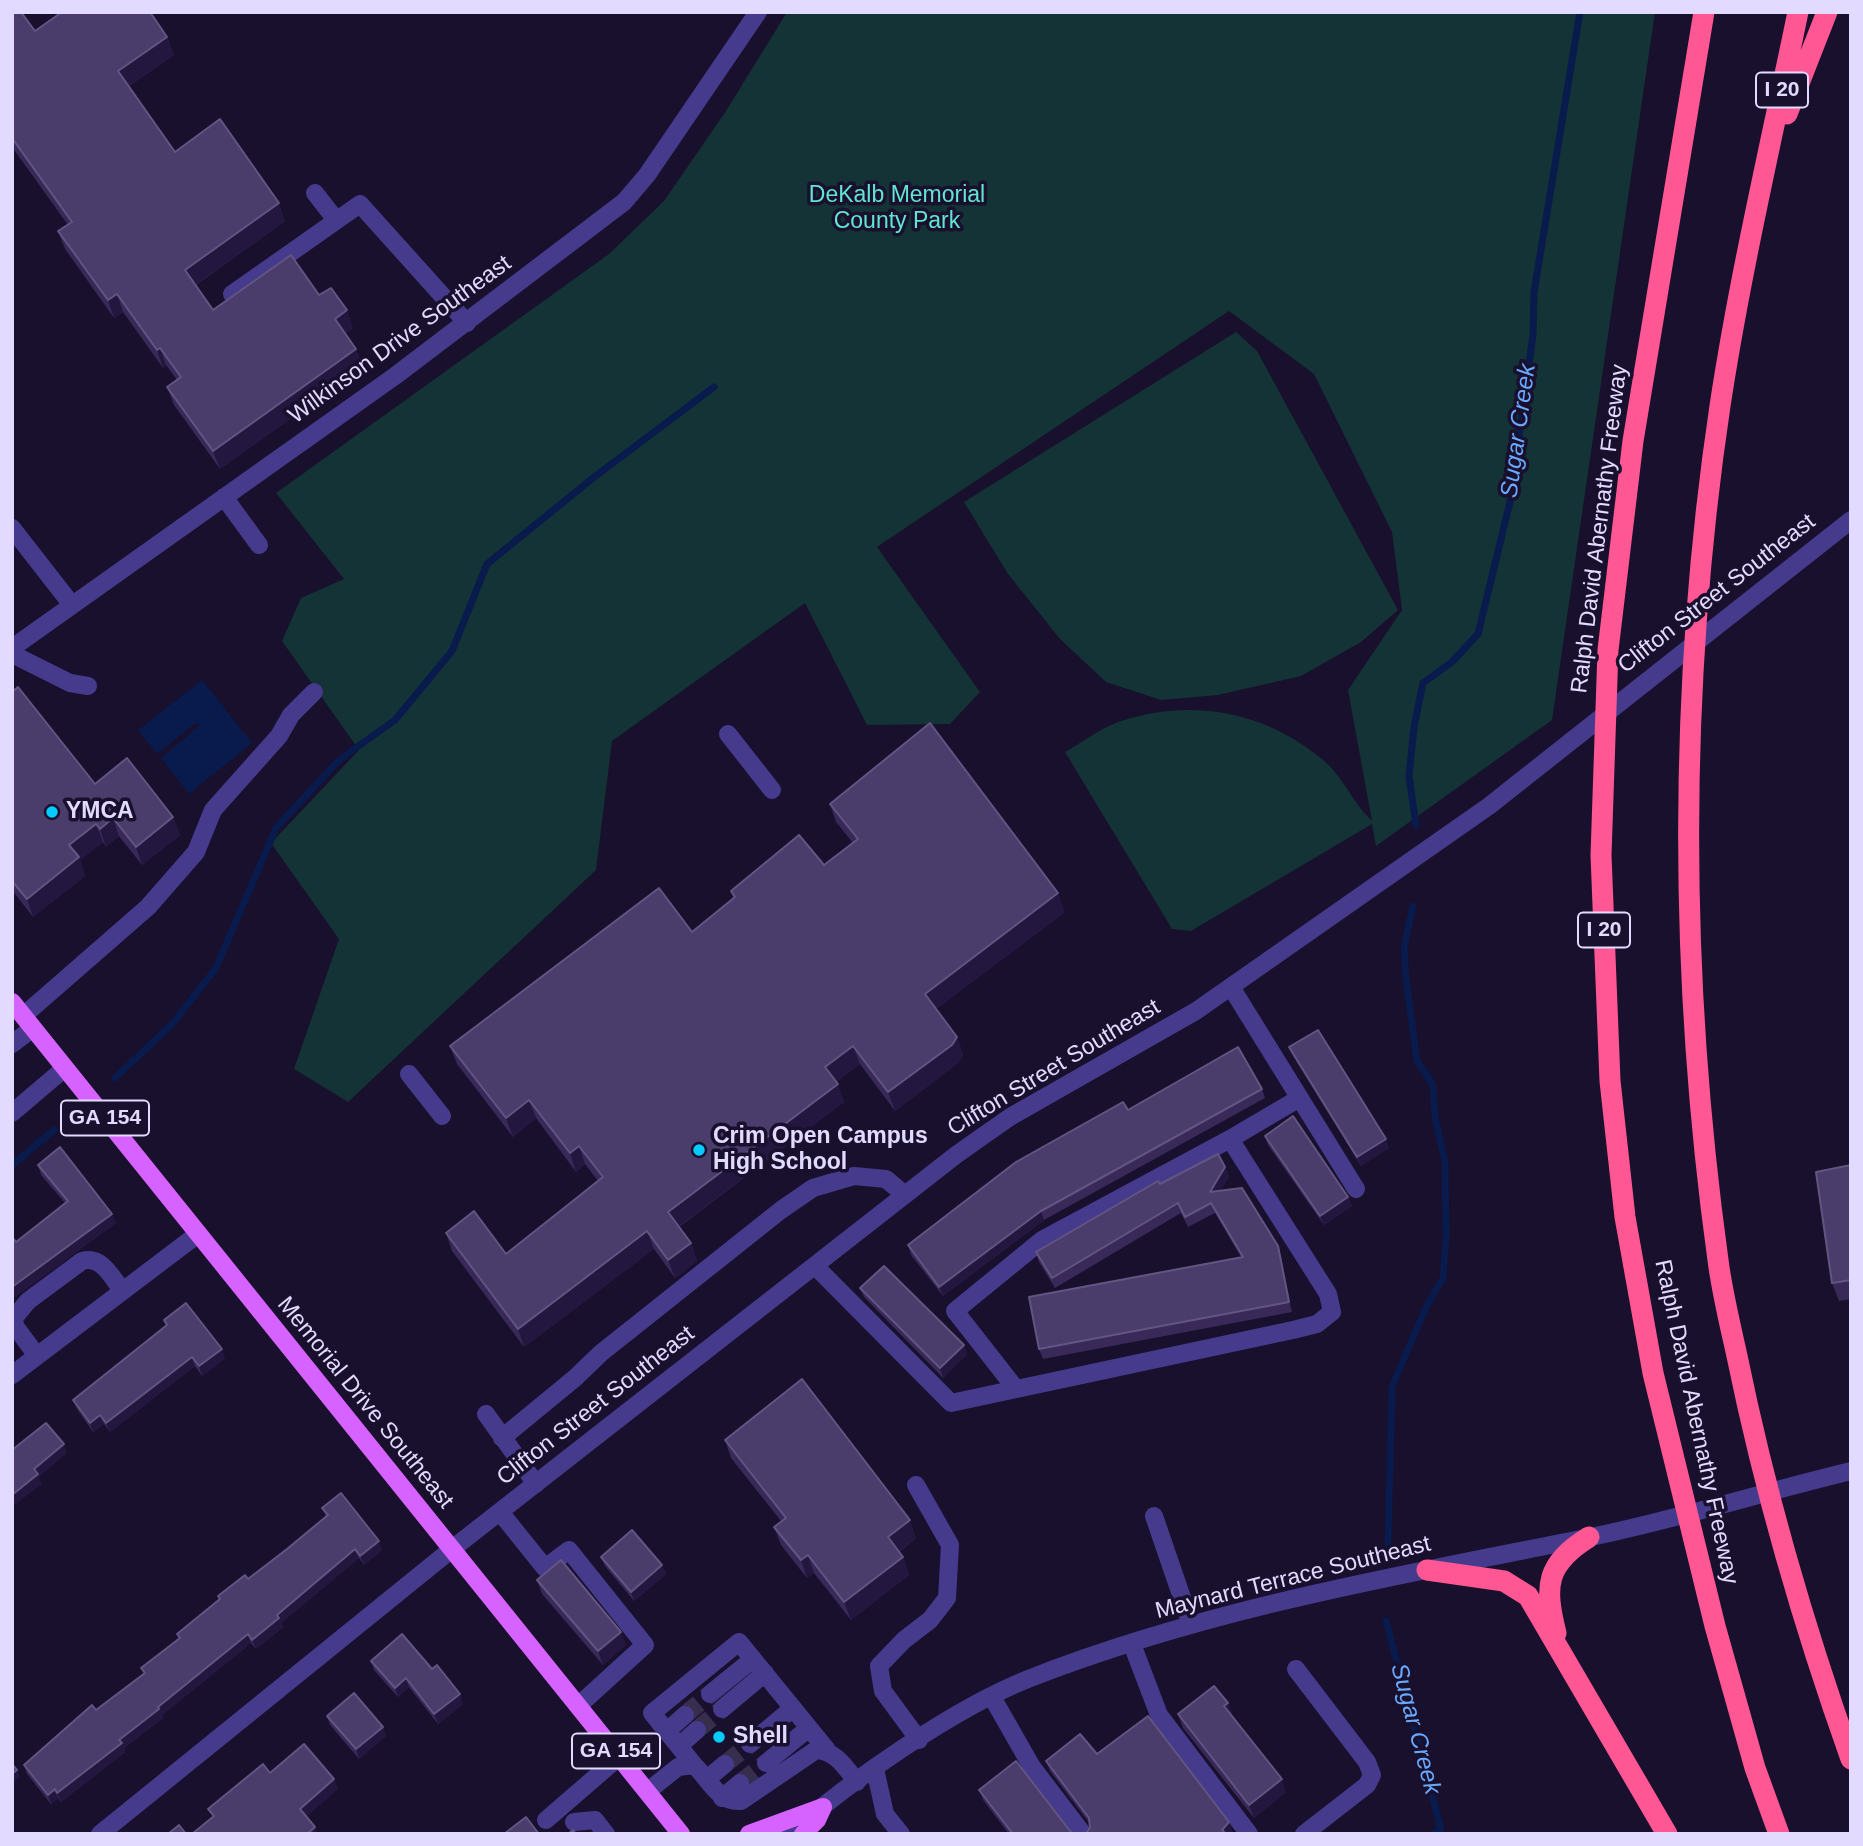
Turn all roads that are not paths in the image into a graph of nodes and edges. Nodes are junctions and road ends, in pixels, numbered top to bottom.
1 (758, 12) edge
2 (1702, 12) edge
3 (1798, 12) edge
4 (1827, 12) edge
5 (1766, 168) junction
6 (315, 193) dead end
7 (337, 220) junction
8 (232, 294) edge
9 (467, 323) junction
10 (224, 496) junction
11 (1845, 524) edge
12 (12, 528) edge
13 (259, 545) dead end
14 (72, 605) junction
15 (14, 645) edge
16 (88, 686) dead end
17 (314, 692) dead end
18 (728, 734) dead end
19 (772, 790) dead end
20 (1231, 987) junction
21 (23, 1015) edge
22 (12, 1044) edge
23 (65, 1068) junction
24 (410, 1074) dead end
25 (1298, 1099) junction
26 (12, 1113) edge
27 (442, 1116) dead end
28 (1230, 1139) junction
29 (1356, 1189) dead end
30 (905, 1195) junction
31 (198, 1234) junction
32 (815, 1266) junction
33 (122, 1290) junction
34 (37, 1356) junction
35 (12, 1375) edge
36 (1016, 1389) junction
37 (485, 1414) dead end
38 (502, 1437) junction
39 (1848, 1472) edge
40 (536, 1484) junction
41 (916, 1485) dead end
42 (500, 1512) junction
43 (1154, 1516) dead end
44 (1589, 1537) junction
45 (452, 1549) junction
46 (1427, 1570) junction
47 (1191, 1624) junction
48 (1132, 1644) junction
49 (1562, 1650) junction
50 (753, 1659) junction
51 (1296, 1670) dead end
52 (765, 1673) junction
53 (710, 1694) tunnel mouth
54 (992, 1697) junction
55 (578, 1706) junction
56 (793, 1708) junction
57 (722, 1709) tunnel mouth
58 (685, 1715) tunnel mouth
59 (809, 1728) junction
60 (697, 1730) tunnel mouth
61 (667, 1731) junction
62 (919, 1740) junction
63 (750, 1744) tunnel mouth
64 (679, 1746) junction
65 (827, 1750) junction
66 (620, 1756) junction
67 (1851, 1759) edge
68 (766, 1763) tunnel mouth
69 (725, 1764) tunnel mouth
70 (694, 1765) junction
71 (875, 1769) junction
72 (707, 1779) junction
73 (857, 1782) junction
74 (740, 1783) tunnel mouth
75 (648, 1791) junction
76 (722, 1798) junction
77 (561, 1807) junction
78 (824, 1807) junction
79 (546, 1820) dead end
80 (579, 1828) edge
81 (680, 1833) edge
82 (100, 1834) edge
83 (606, 1834) edge
84 (749, 1834) edge
85 (789, 1834) edge
86 (803, 1834) edge
87 (901, 1834) edge
88 (1083, 1834) edge
89 (1249, 1834) edge
90 (1304, 1834) edge
91 (1667, 1834) edge
92 (1779, 1834) edge

1 - 9 street, Wilkinson Drive Southeast
2 - 92 highway, Ralph David Abernathy Freeway / I 20
3 - 5 highway, I 20
4 - 5 highway
5 - 67 highway, I 20
6 - 7 street
7 - 8 street
7 - 9 street
9 - 10 street, Wilkinson Drive Southeast
10 - 13 street
10 - 14 street, Wilkinson Drive Southeast
11 - 20 street, Clifton Street Southeast
12 - 14 street
14 - 15 street, Wilkinson Drive Southeast
15 - 16 street
17 - 21 street
18 - 19 street
20 - 25 street
20 - 30 street, Clifton Street Southeast
21 - 22 street
21 - 23 main road, Memorial Drive Southeast / GA 154
23 - 26 street
23 - 31 main road, Memorial Drive Southeast / GA 154
24 - 27 street
25 - 28 street
25 - 29 street
28 - 36 street
28 - 36 street
30 - 32 street, Clifton Street Southeast
30 - 38 street
31 - 33 street
31 - 45 main road, Memorial Drive Southeast / GA 154
32 - 36 street
32 - 40 street, Clifton Street Southeast
33 - 34 street
33 - 34 street
34 - 35 street
37 - 38 street
38 - 40 street
39 - 44 street, Maynard Terrace Southeast
40 - 42 street, Clifton Street Southeast
41 - 62 street
42 - 45 street, Clifton Street Southeast
42 - 55 street
43 - 47 street
44 - 46 street, Maynard Terrace Southeast
44 - 49 highway
45 - 55 main road, Memorial Drive Southeast / GA 154
45 - 82 street, Clifton Street Southeast
46 - 47 street, Maynard Terrace Southeast
46 - 49 highway
47 - 48 street, Maynard Terrace Southeast
48 - 54 street, Maynard Terrace Southeast
48 - 89 street
49 - 91 highway
50 - 52 street
50 - 53 street
50 - 61 street
51 - 90 street
52 - 56 street
52 - 57 street
54 - 62 street, Maynard Terrace Southeast
54 - 88 street
55 - 66 main road, Memorial Drive Southeast / GA 154
56 - 59 street
56 - 63 street
58 - 61 street
59 - 65 street
59 - 68 street
60 - 64 street
61 - 64 street
62 - 71 street, Maynard Terrace Southeast
64 - 70 street
65 - 73 street
65 - 76 street
66 - 75 main road, Memorial Drive Southeast / GA 154
66 - 77 street
69 - 72 street
70 - 72 street
70 - 75 street
71 - 73 street, Maynard Terrace Southeast
71 - 87 street
72 - 76 street
73 - 78 street, Maynard Terrace Southeast
74 - 76 street
75 - 81 main road, Memorial Drive Southeast / GA 154
77 - 79 street
77 - 80 street
78 - 84 main road
78 - 85 street, Maynard Terrace Southeast
78 - 86 main road
80 - 83 street

